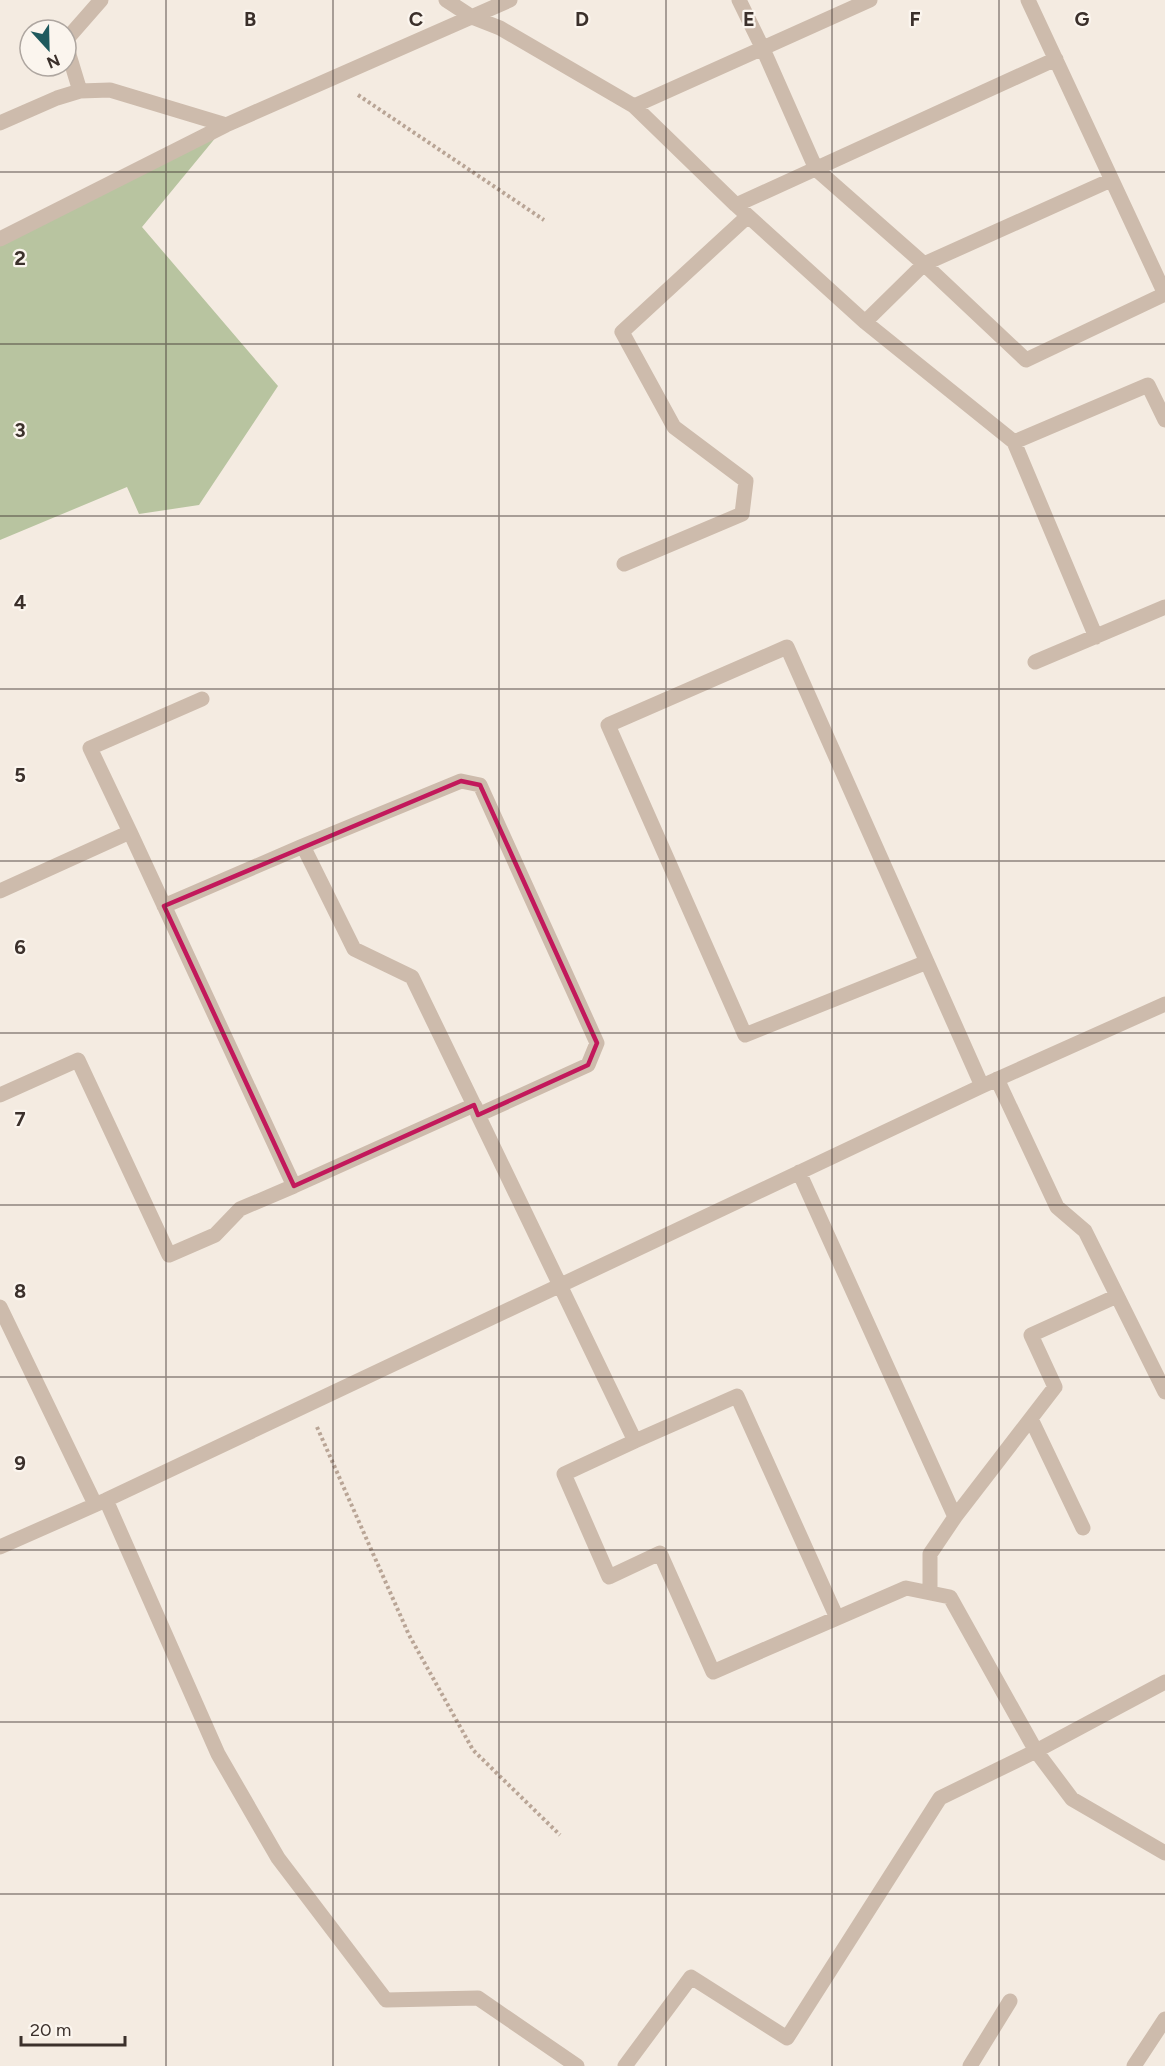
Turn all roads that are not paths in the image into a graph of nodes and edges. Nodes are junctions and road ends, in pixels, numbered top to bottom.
1 (101, 0) edge
2 (446, 0) edge
3 (510, 0) edge
4 (739, 0) edge
5 (870, 0) edge
6 (1028, 0) edge
7 (472, 17) junction
8 (78, 26) edge
9 (763, 49) junction
10 (1056, 59) junction
11 (76, 78) edge
12 (80, 91) junction
13 (634, 106) junction
14 (0, 123) edge
15 (226, 125) junction
16 (816, 169) junction
17 (1111, 180) junction
18 (736, 205) junction
19 (748, 216) junction
20 (0, 239) edge
21 (924, 264) junction
22 (865, 322) junction
23 (1165, 420) edge
24 (1014, 442) junction
25 (624, 564) dead end
26 (1165, 607) edge
27 (1096, 637) junction
28 (1035, 662) dead end
29 (202, 699) dead end
30 (130, 832) junction
31 (303, 846) junction
32 (0, 891) edge
33 (164, 906) junction
34 (927, 962) junction
35 (1165, 1004) edge
36 (997, 1079) junction
37 (982, 1086) junction
38 (0, 1095) edge
39 (476, 1110) junction
40 (800, 1172) junction
41 (294, 1186) junction
42 (561, 1285) junction
43 (1117, 1296) junction
44 (0, 1307) edge
45 (1165, 1392) edge
46 (1031, 1419) junction
47 (635, 1442) junction
48 (100, 1502) junction
49 (956, 1517) junction
50 (1083, 1528) dead end
51 (0, 1547) edge
52 (930, 1592) junction
53 (837, 1618) junction
54 (1165, 1682) edge
55 (1036, 1751) junction
56 (1165, 1853) edge
57 (1010, 2001) dead end
58 (1165, 2019) edge
59 (577, 2066) edge
60 (626, 2066) edge
61 (970, 2066) edge
62 (1134, 2066) edge

1 - 8 street
2 - 7 street
3 - 7 street
4 - 9 street
5 - 9 street
6 - 10 street
7 - 13 street
7 - 15 street
9 - 13 street
9 - 16 street
10 - 16 street
10 - 17 street
11 - 12 street
12 - 14 street
12 - 15 street
13 - 18 street
15 - 20 street
16 - 18 street
16 - 21 street
17 - 21 street
17 - 21 street
18 - 19 street
19 - 22 street
19 - 25 street
21 - 22 street
22 - 24 street
23 - 24 street
24 - 27 street
26 - 27 street
27 - 28 street
29 - 30 street
30 - 32 street
30 - 33 street
31 - 33 street
31 - 39 street
31 - 39 street
33 - 41 street
34 - 34 street
34 - 37 street
35 - 36 street
36 - 37 street
36 - 43 street
37 - 40 street
38 - 41 street
39 - 41 street
39 - 42 street
40 - 42 street
40 - 49 street
42 - 47 street
42 - 48 street
43 - 45 street
43 - 46 street
44 - 48 street
46 - 49 street
46 - 50 street
47 - 53 street
47 - 53 street
48 - 51 street
48 - 59 street
49 - 52 street
52 - 53 street
52 - 55 street
54 - 55 street
55 - 56 street
55 - 60 street
57 - 61 street
58 - 62 street

